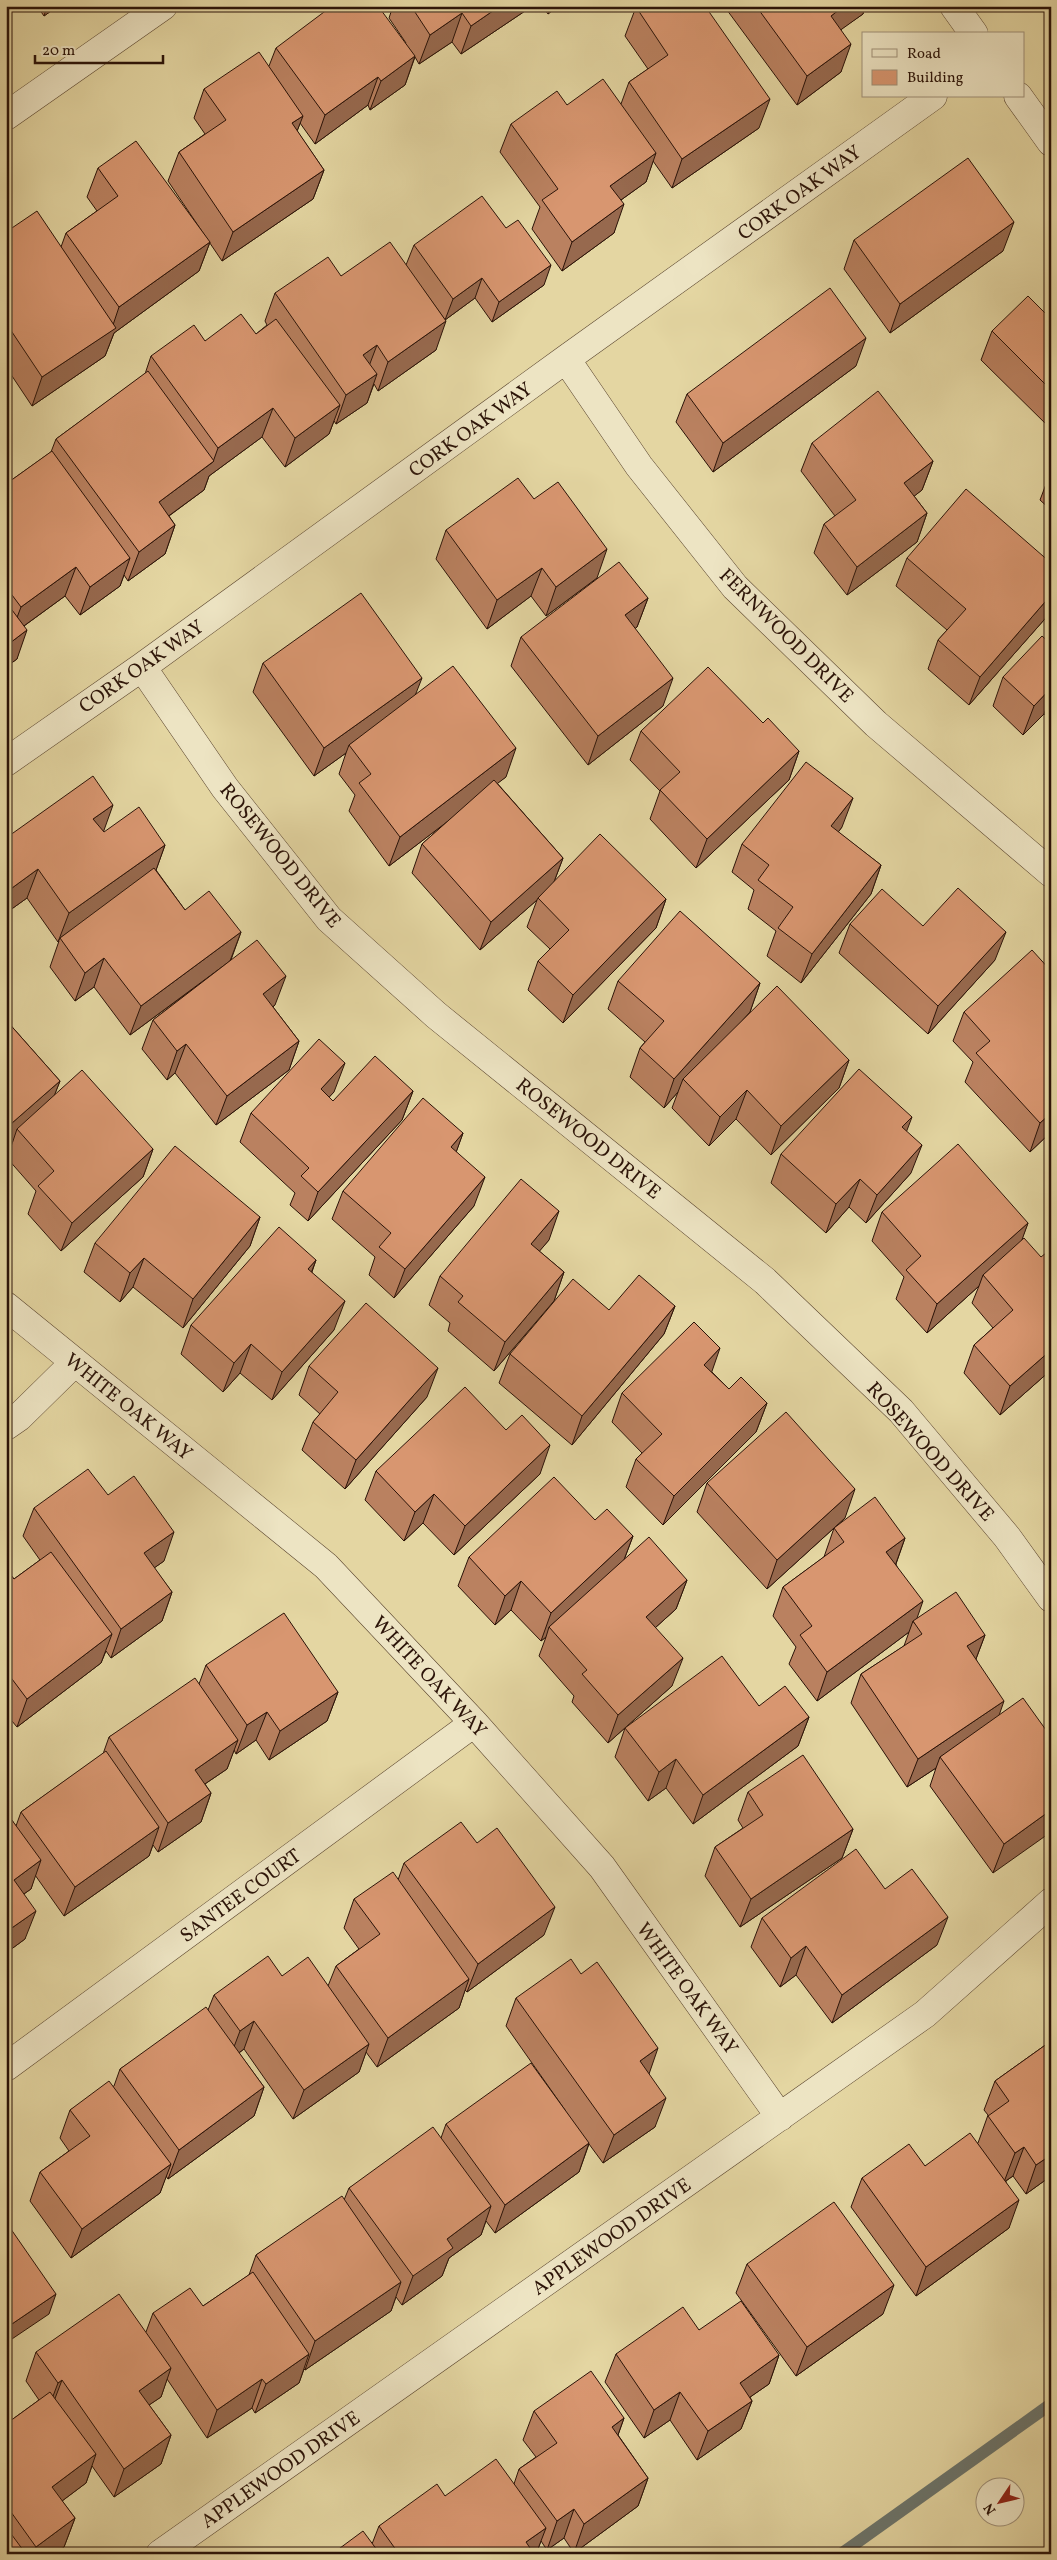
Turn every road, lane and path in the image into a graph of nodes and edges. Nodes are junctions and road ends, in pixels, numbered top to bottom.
1 (163, 6) edge
2 (954, 6) edge
3 (973, 32) edge
4 (930, 98) edge
5 (1019, 98) edge
6 (6, 116) edge
7 (1051, 142) edge
8 (566, 359) junction
9 (142, 667) junction
10 (6, 762) edge
11 (1051, 874) edge
12 (6, 1306) edge
13 (75, 1362) junction
14 (6, 1426) edge
15 (1051, 1598) edge
16 (474, 1723) junction
17 (1051, 1902) edge
18 (6, 2067) edge
19 (780, 2117) junction
20 (160, 2554) edge

1 - 6 street
2 - 3 street
4 - 8 street, CORK OAK WAY
5 - 7 street
8 - 9 street, CORK OAK WAY
8 - 11 street, FERNWOOD DRIVE
9 - 10 street, CORK OAK WAY
9 - 15 street, ROSEWOOD DRIVE
12 - 13 street, WHITE OAK WAY
13 - 14 street
13 - 16 street, WHITE OAK WAY
16 - 18 street, SANTEE COURT
16 - 19 street, WHITE OAK WAY
17 - 19 street, APPLEWOOD DRIVE
19 - 20 street, APPLEWOOD DRIVE

